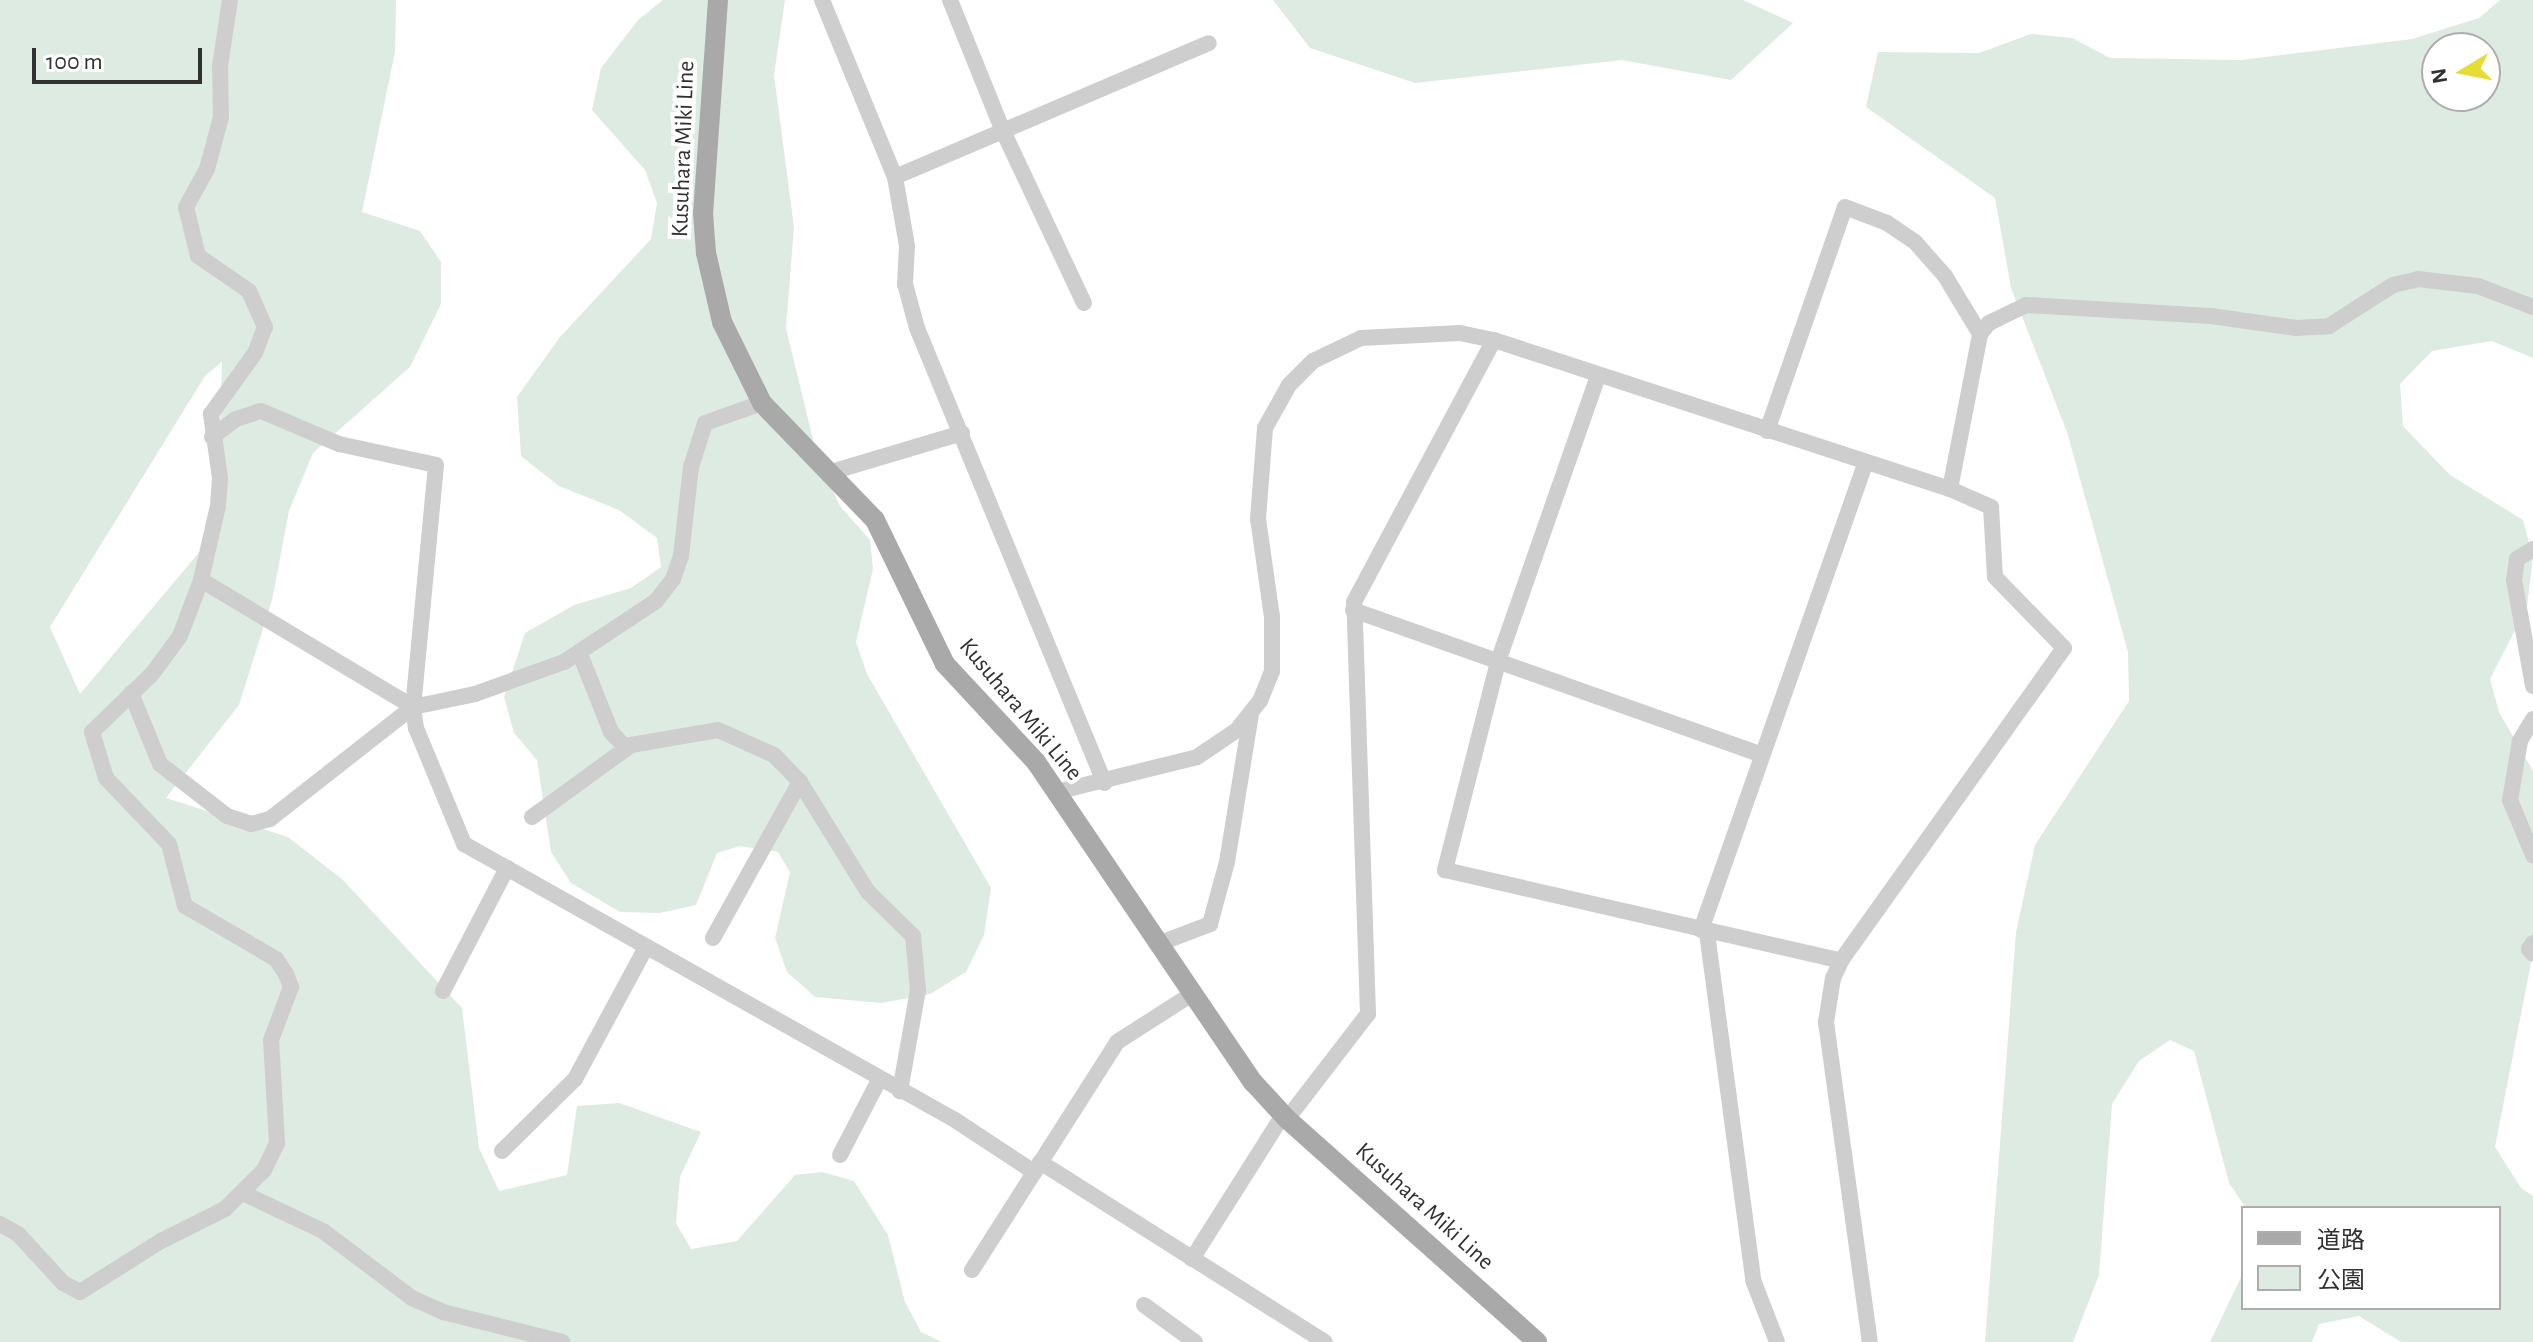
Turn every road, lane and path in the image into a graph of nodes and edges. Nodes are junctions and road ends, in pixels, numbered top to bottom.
1 (230, 0) edge
2 (718, 0) edge
3 (822, 0) edge
4 (950, 0) edge
5 (1209, 43) dead end
6 (1003, 131) junction
7 (895, 177) junction
8 (1084, 303) dead end
9 (2533, 307) edge
10 (1980, 334) junction
11 (1494, 340) junction
12 (1598, 376) junction
13 (762, 403) junction
14 (1767, 431) junction
15 (962, 433) junction
16 (212, 437) junction
17 (1865, 463) junction
18 (828, 473) junction
19 (1950, 489) junction
20 (2533, 549) edge
21 (201, 580) junction
22 (1353, 610) junction
23 (580, 654) junction
24 (1498, 662) junction
25 (2533, 686) edge
26 (131, 693) junction
27 (413, 707) junction
28 (1251, 712) junction
29 (2533, 719) edge
30 (625, 747) junction
31 (1762, 755) junction
32 (800, 782) junction
33 (1105, 783) junction
34 (1056, 792) junction
35 (532, 817) dead end
36 (2533, 855) edge
37 (507, 868) junction
38 (1704, 932) junction
39 (713, 938) dead end
40 (2533, 943) edge
41 (1158, 944) junction
42 (645, 949) junction
43 (2533, 954) edge
44 (1841, 961) junction
45 (443, 991) dead end
46 (1192, 994) junction
47 (879, 1080) junction
48 (900, 1091) junction
49 (1285, 1117) junction
50 (502, 1151) dead end
51 (840, 1155) dead end
52 (1037, 1167) junction
53 (245, 1194) junction
54 (0, 1224) edge
55 (1192, 1259) junction
56 (972, 1270) dead end
57 (1144, 1305) dead end
58 (562, 1342) edge
59 (1195, 1342) edge
60 (1325, 1342) edge
61 (1537, 1342) edge
62 (1777, 1342) edge
63 (1870, 1342) edge

1 - 16 street
2 - 13 main road, Kusuhara Miki Line
3 - 7 street
4 - 6 street
5 - 6 street
6 - 7 street
6 - 8 street
7 - 15 street
9 - 10 street
10 - 14 street
10 - 19 street
11 - 12 street
11 - 22 street
11 - 28 street
12 - 14 street
12 - 24 street
13 - 18 main road, Kusuhara Miki Line
13 - 23 street
14 - 17 street
15 - 18 street
15 - 33 street
16 - 21 street
16 - 27 street
17 - 19 street
17 - 31 street
18 - 34 main road, Kusuhara Miki Line
19 - 44 street
20 - 25 street
21 - 26 street
21 - 27 street
22 - 24 street
22 - 49 street
23 - 27 street
23 - 30 street
24 - 31 street
24 - 38 street
26 - 27 street
26 - 53 street
27 - 37 street
28 - 33 street
28 - 41 street
29 - 36 street
30 - 32 street
30 - 35 street
31 - 38 street
32 - 39 street
32 - 48 street
33 - 34 street
34 - 41 main road, Kusuhara Miki Line
37 - 42 street
37 - 45 street
38 - 44 street
38 - 62 street
40 - 43 street
41 - 46 main road, Kusuhara Miki Line
42 - 47 street
42 - 50 street
44 - 63 street
46 - 49 main road, Kusuhara Miki Line
46 - 52 street
47 - 48 street
47 - 51 street
48 - 52 street
49 - 55 street
49 - 61 main road, Kusuhara Miki Line
52 - 55 street
52 - 56 street
53 - 54 street
53 - 58 street
55 - 60 street
57 - 59 street

